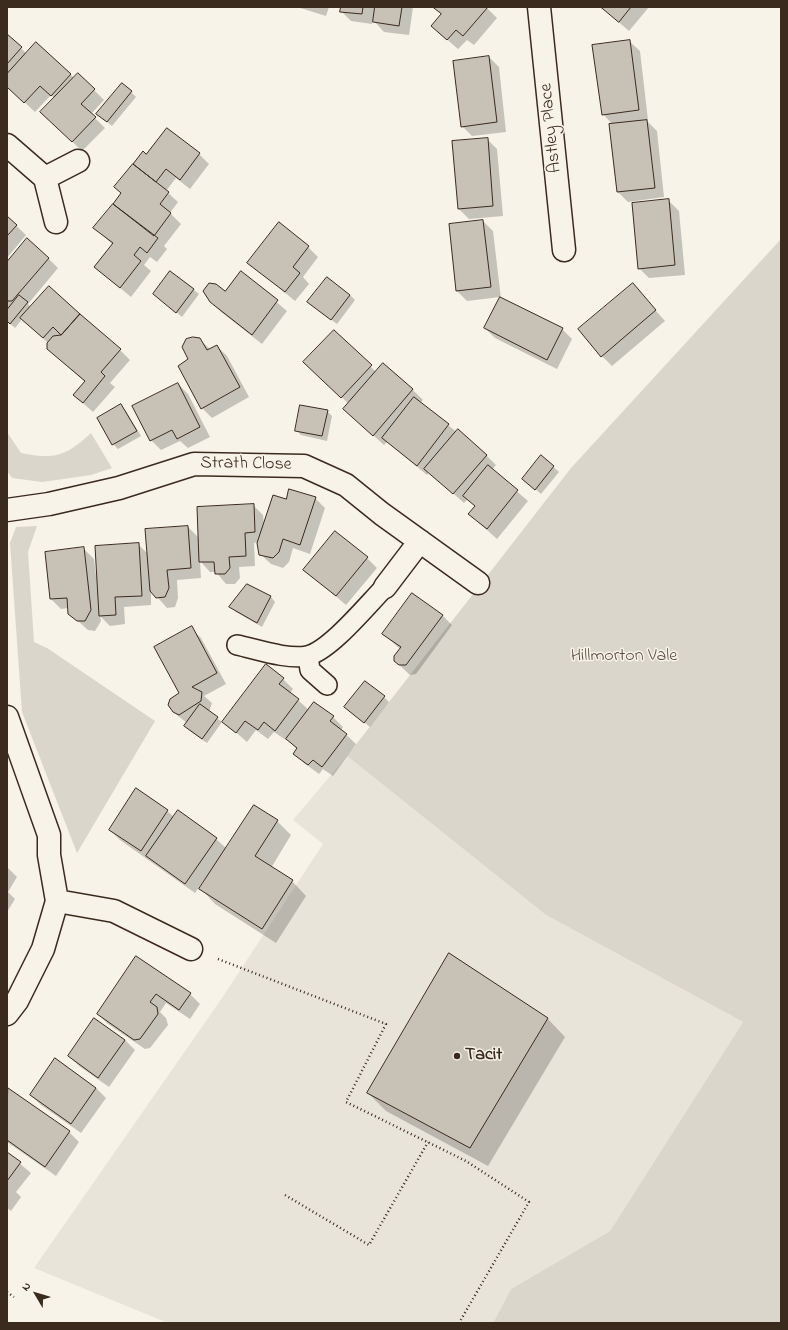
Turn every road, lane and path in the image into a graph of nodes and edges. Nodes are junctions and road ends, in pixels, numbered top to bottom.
1 (539, 7) edge
2 (7, 145) edge
3 (78, 161) dead end
4 (45, 178) junction
5 (56, 222) dead end
6 (564, 250) dead end
7 (7, 510) edge
8 (420, 540) junction
9 (478, 583) dead end
10 (385, 587) joint
11 (237, 645) dead end
12 (308, 656) junction
13 (327, 685) dead end
14 (7, 717) edge
15 (57, 901) junction
16 (191, 949) joint
17 (7, 1014) edge
18 (428, 1142) junction
19 (284, 1195) dead end
20 (7, 1292) edge
21 (14, 1297) dead end
22 (459, 1323) edge

1 - 6 street, Astley Place
2 - 4 street
3 - 4 street
4 - 5 street
7 - 8 street, Strath Close
8 - 9 street, Strath Close
8 - 10 street
10 - 12 lane
11 - 12 lane
12 - 13 lane
14 - 15 street
15 - 16 street
15 - 17 street
16 - 18 path
18 - 19 path
18 - 22 path
20 - 21 path

